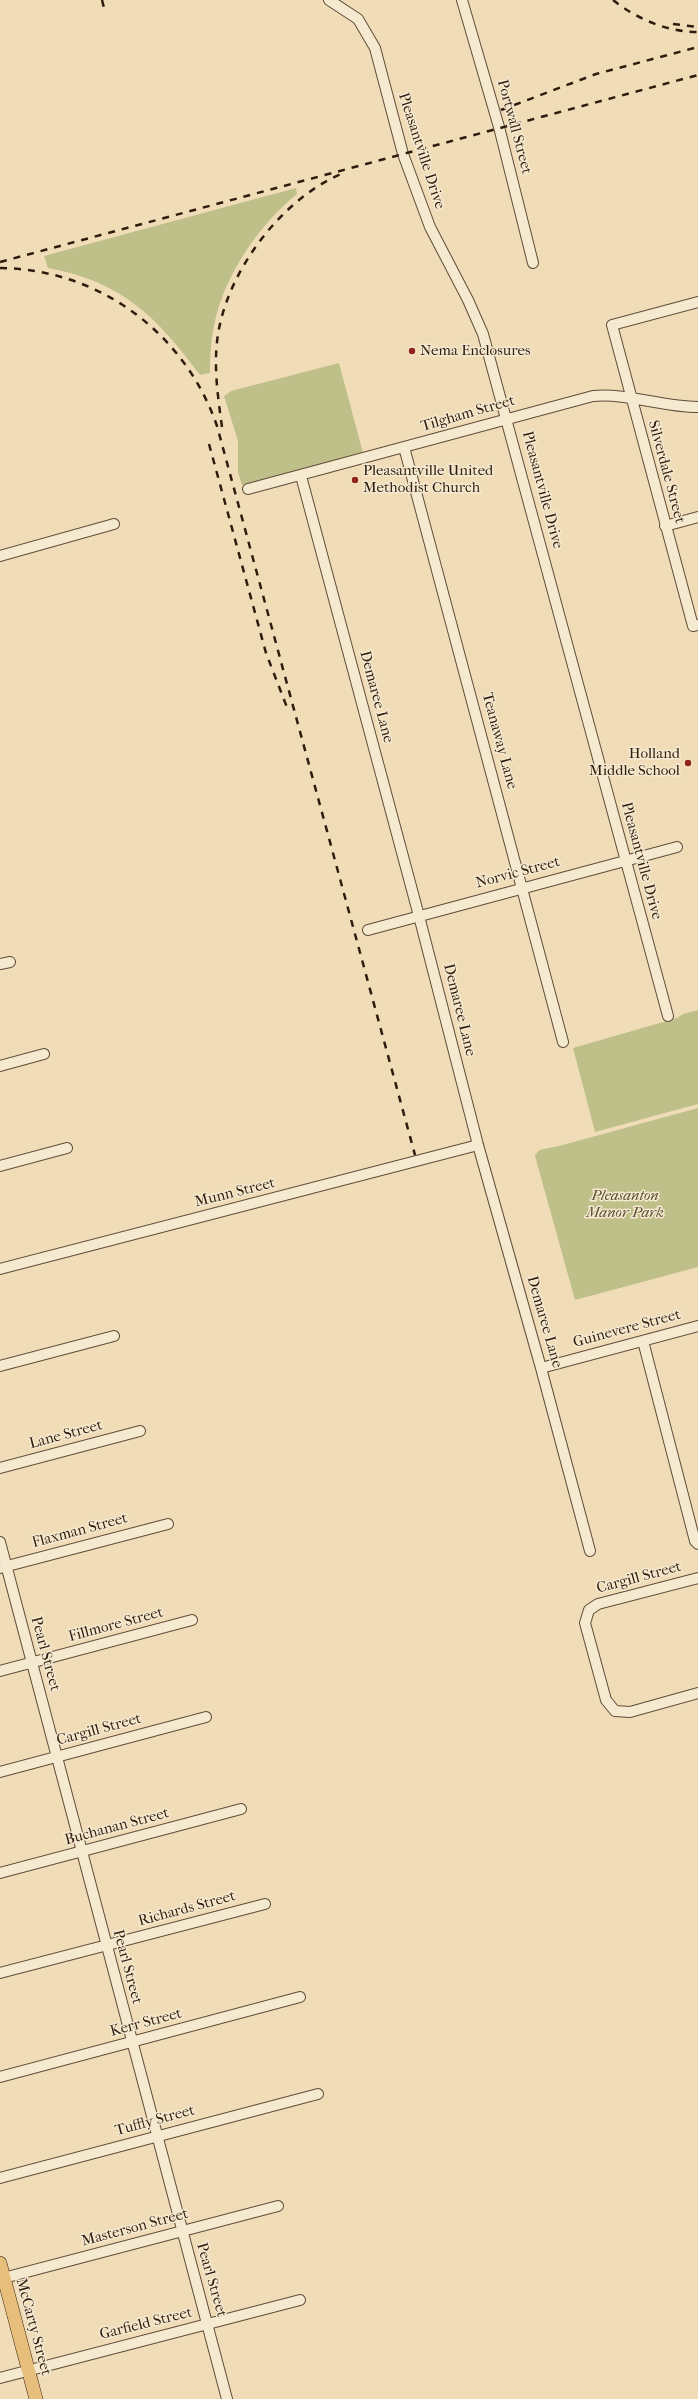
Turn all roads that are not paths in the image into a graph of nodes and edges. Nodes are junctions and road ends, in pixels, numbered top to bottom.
1 (329, 0) edge
2 (462, 0) edge
3 (533, 263) dead end
4 (698, 302) edge
5 (630, 396) junction
6 (698, 407) edge
7 (507, 418) junction
8 (404, 447) junction
9 (301, 476) junction
10 (248, 489) dead end
11 (698, 517) edge
12 (114, 524) dead end
13 (665, 526) junction
14 (0, 556) edge
15 (695, 625) edge
16 (677, 847) dead end
17 (625, 860) junction
18 (523, 888) junction
19 (419, 916) junction
20 (368, 930) dead end
21 (668, 1016) dead end
22 (563, 1042) dead end
23 (44, 1054) dead end
24 (0, 1066) edge
25 (478, 1145) junction
26 (67, 1148) dead end
27 (0, 1166) edge
28 (0, 1269) edge
29 (698, 1326) edge
30 (114, 1336) dead end
31 (643, 1341) junction
32 (0, 1366) edge
33 (541, 1368) junction
34 (140, 1431) dead end
35 (0, 1468) edge
36 (168, 1524) dead end
37 (0, 1542) edge
38 (698, 1544) edge
39 (590, 1551) dead end
40 (3, 1567) edge
41 (698, 1578) edge
42 (192, 1620) dead end
43 (32, 1663) junction
44 (0, 1671) edge
45 (698, 1693) edge
46 (206, 1717) dead end
47 (56, 1757) junction
48 (0, 1772) edge
49 (241, 1809) dead end
50 (81, 1853) junction
51 (0, 1873) edge
52 (265, 1904) dead end
53 (106, 1945) junction
54 (0, 1973) edge
55 (300, 1998) dead end
56 (132, 2042) junction
57 (0, 2077) edge
58 (318, 2094) dead end
59 (156, 2136) junction
60 (0, 2178) edge
61 (278, 2206) dead end
62 (181, 2231) junction
63 (0, 2263) edge
64 (2, 2279) edge
65 (300, 2300) dead end
66 (207, 2324) junction
67 (28, 2370) junction
68 (0, 2378) edge
69 (36, 2399) edge
70 (227, 2399) edge

1 - 7 street, Pleasantville Drive
2 - 3 street, Portwall Street
4 - 5 street, Silverdale Street
5 - 6 street, Tilgham Street
5 - 7 street, Tilgham Street
5 - 13 street, Silverdale Street
7 - 8 street, Tilgham Street
7 - 17 street, Pleasantville Drive
8 - 9 street, Tilgham Street
8 - 18 street, Teanaway Lane
9 - 10 street, Tilgham Street
9 - 19 street, Demaree Lane
11 - 13 street
12 - 14 street
13 - 15 street, Silverdale Street
16 - 17 street, Norvic Street
17 - 18 street, Norvic Street
17 - 21 street, Pleasantville Drive
18 - 19 street, Norvic Street
18 - 22 street, Teanaway Lane
19 - 20 street, Norvic Street
19 - 25 street, Demaree Lane
23 - 24 street
25 - 28 street, Munn Street
25 - 33 street, Demaree Lane
26 - 27 street
29 - 31 street, Guinevere Street
30 - 32 street
31 - 33 street, Guinevere Street
31 - 38 street
33 - 39 street, Demaree Lane
34 - 35 street, Lane Street
36 - 40 street, Flaxman Street
37 - 40 street, Pearl Street
40 - 43 street, Pearl Street
41 - 45 street, Cargill Street
42 - 43 street, Fillmore Street
43 - 44 street, Fillmore Street
43 - 47 street, Pearl Street
46 - 47 street, Cargill Street
47 - 48 street, Cargill Street
47 - 50 street, Pearl Street
49 - 50 street, Buchanan Street
50 - 51 street, Buchanan Street
50 - 53 street, Pearl Street
52 - 53 street, Richards Street
53 - 54 street, Richards Street
53 - 56 street, Pearl Street
55 - 56 street, Kerr Street
56 - 57 street, Kerr Street
56 - 59 street, Pearl Street
58 - 59 street, Tuffly Street
59 - 60 street, Tuffly Street
59 - 62 street, Pearl Street
61 - 62 street, Masterson Street
62 - 64 street, Masterson Street
62 - 66 street, Pearl Street
63 - 64 main road, McCarty Street
64 - 67 main road, McCarty Street
65 - 66 street, Garfield Street
66 - 67 street, Garfield Street
66 - 70 street, Pearl Street
67 - 68 street, Garfield Street
67 - 69 main road, McCarty Street

